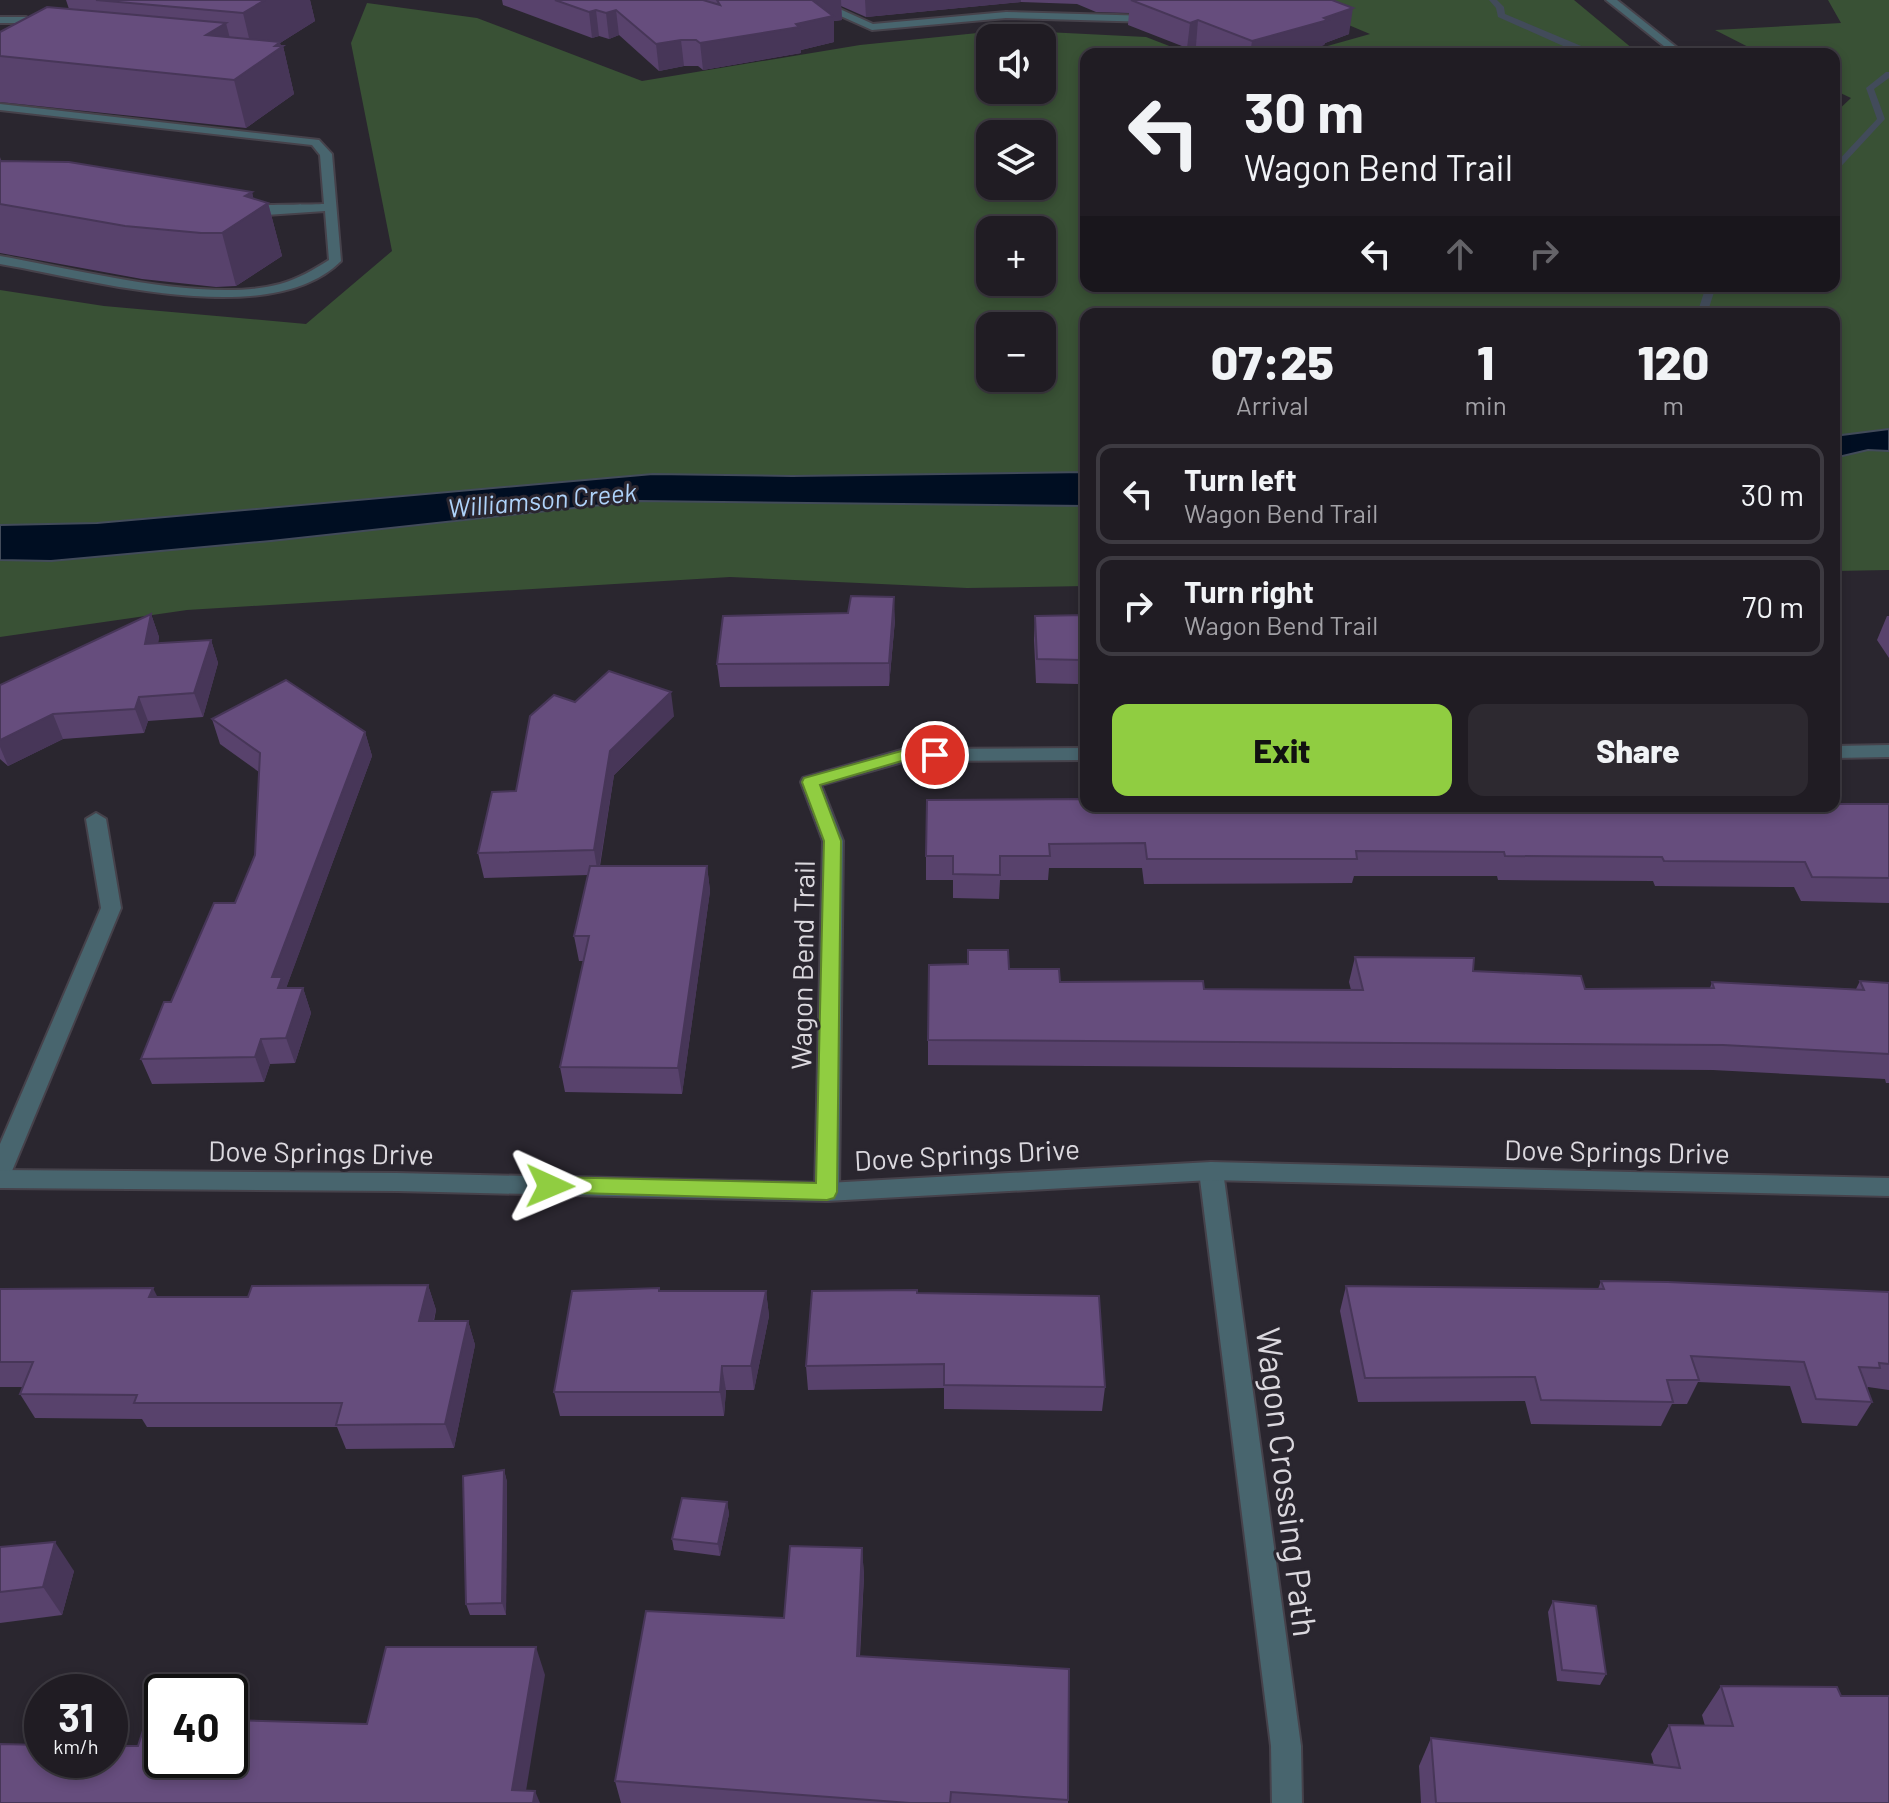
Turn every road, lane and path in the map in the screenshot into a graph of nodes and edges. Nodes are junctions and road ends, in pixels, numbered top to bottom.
1 (1611, 0) edge
2 (801, 3) edge
3 (0, 20) edge
4 (26, 20) edge
5 (1170, 20) edge
6 (1672, 48) edge
7 (0, 107) edge
8 (235, 207) edge
9 (330, 207) junction
10 (0, 260) edge
11 (1889, 751) edge
12 (1840, 752) edge
13 (1080, 754) edge
14 (96, 819) dead end
15 (0, 1171) edge
16 (1211, 1171) junction
17 (0, 1179) edge
18 (1889, 1187) edge
19 (827, 1192) junction
20 (1287, 1803) edge

1 - 6 street
2 - 5 street
3 - 4 street
7 - 9 street
8 - 9 street
9 - 10 street
11 - 12 street
13 - 19 street, Wagon Bend Trail
14 - 15 street
16 - 18 street, Dove Springs Drive
16 - 19 street, Dove Springs Drive
16 - 20 street, Wagon Crossing Path
17 - 19 street, Dove Springs Drive

